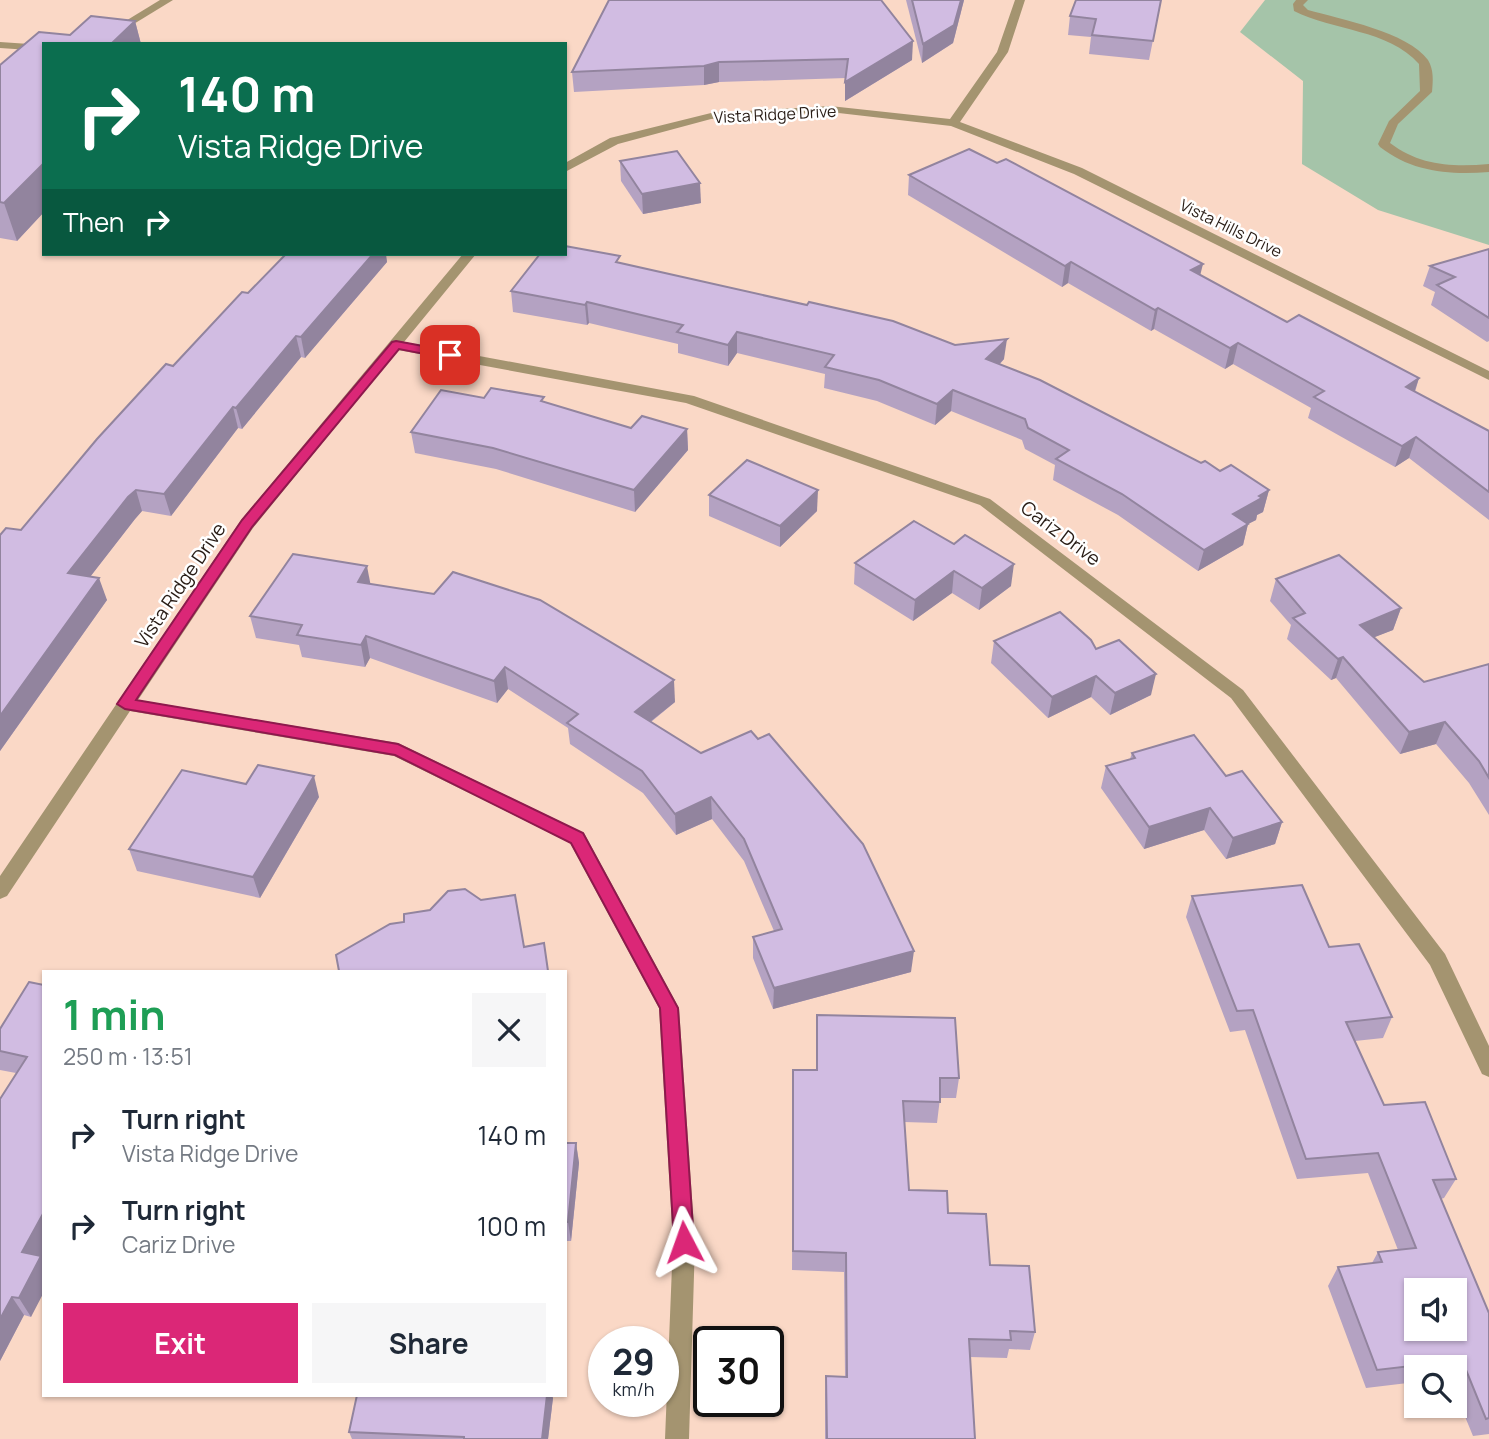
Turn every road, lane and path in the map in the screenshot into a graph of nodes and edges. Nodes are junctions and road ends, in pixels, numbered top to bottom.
1 (167, 0) edge
2 (1020, 0) edge
3 (1303, 0) edge
4 (96, 42) edge
5 (0, 44) edge
6 (42, 48) edge
7 (953, 123) junction
8 (567, 167) edge
9 (1489, 168) edge
10 (468, 256) edge
11 (396, 345) junction
12 (1489, 376) edge
13 (125, 704) junction
14 (0, 891) edge
15 (1489, 1068) edge
16 (677, 1439) edge

1 - 4 street
2 - 7 street
3 - 9 street
5 - 6 street
7 - 8 street, Vista Ridge Drive
7 - 12 street, Vista Hills Drive
10 - 11 street, Vista Ridge Drive
11 - 13 street, Vista Ridge Drive
11 - 15 street, Cariz Drive
13 - 14 street, Vista Ridge Drive
13 - 16 street

